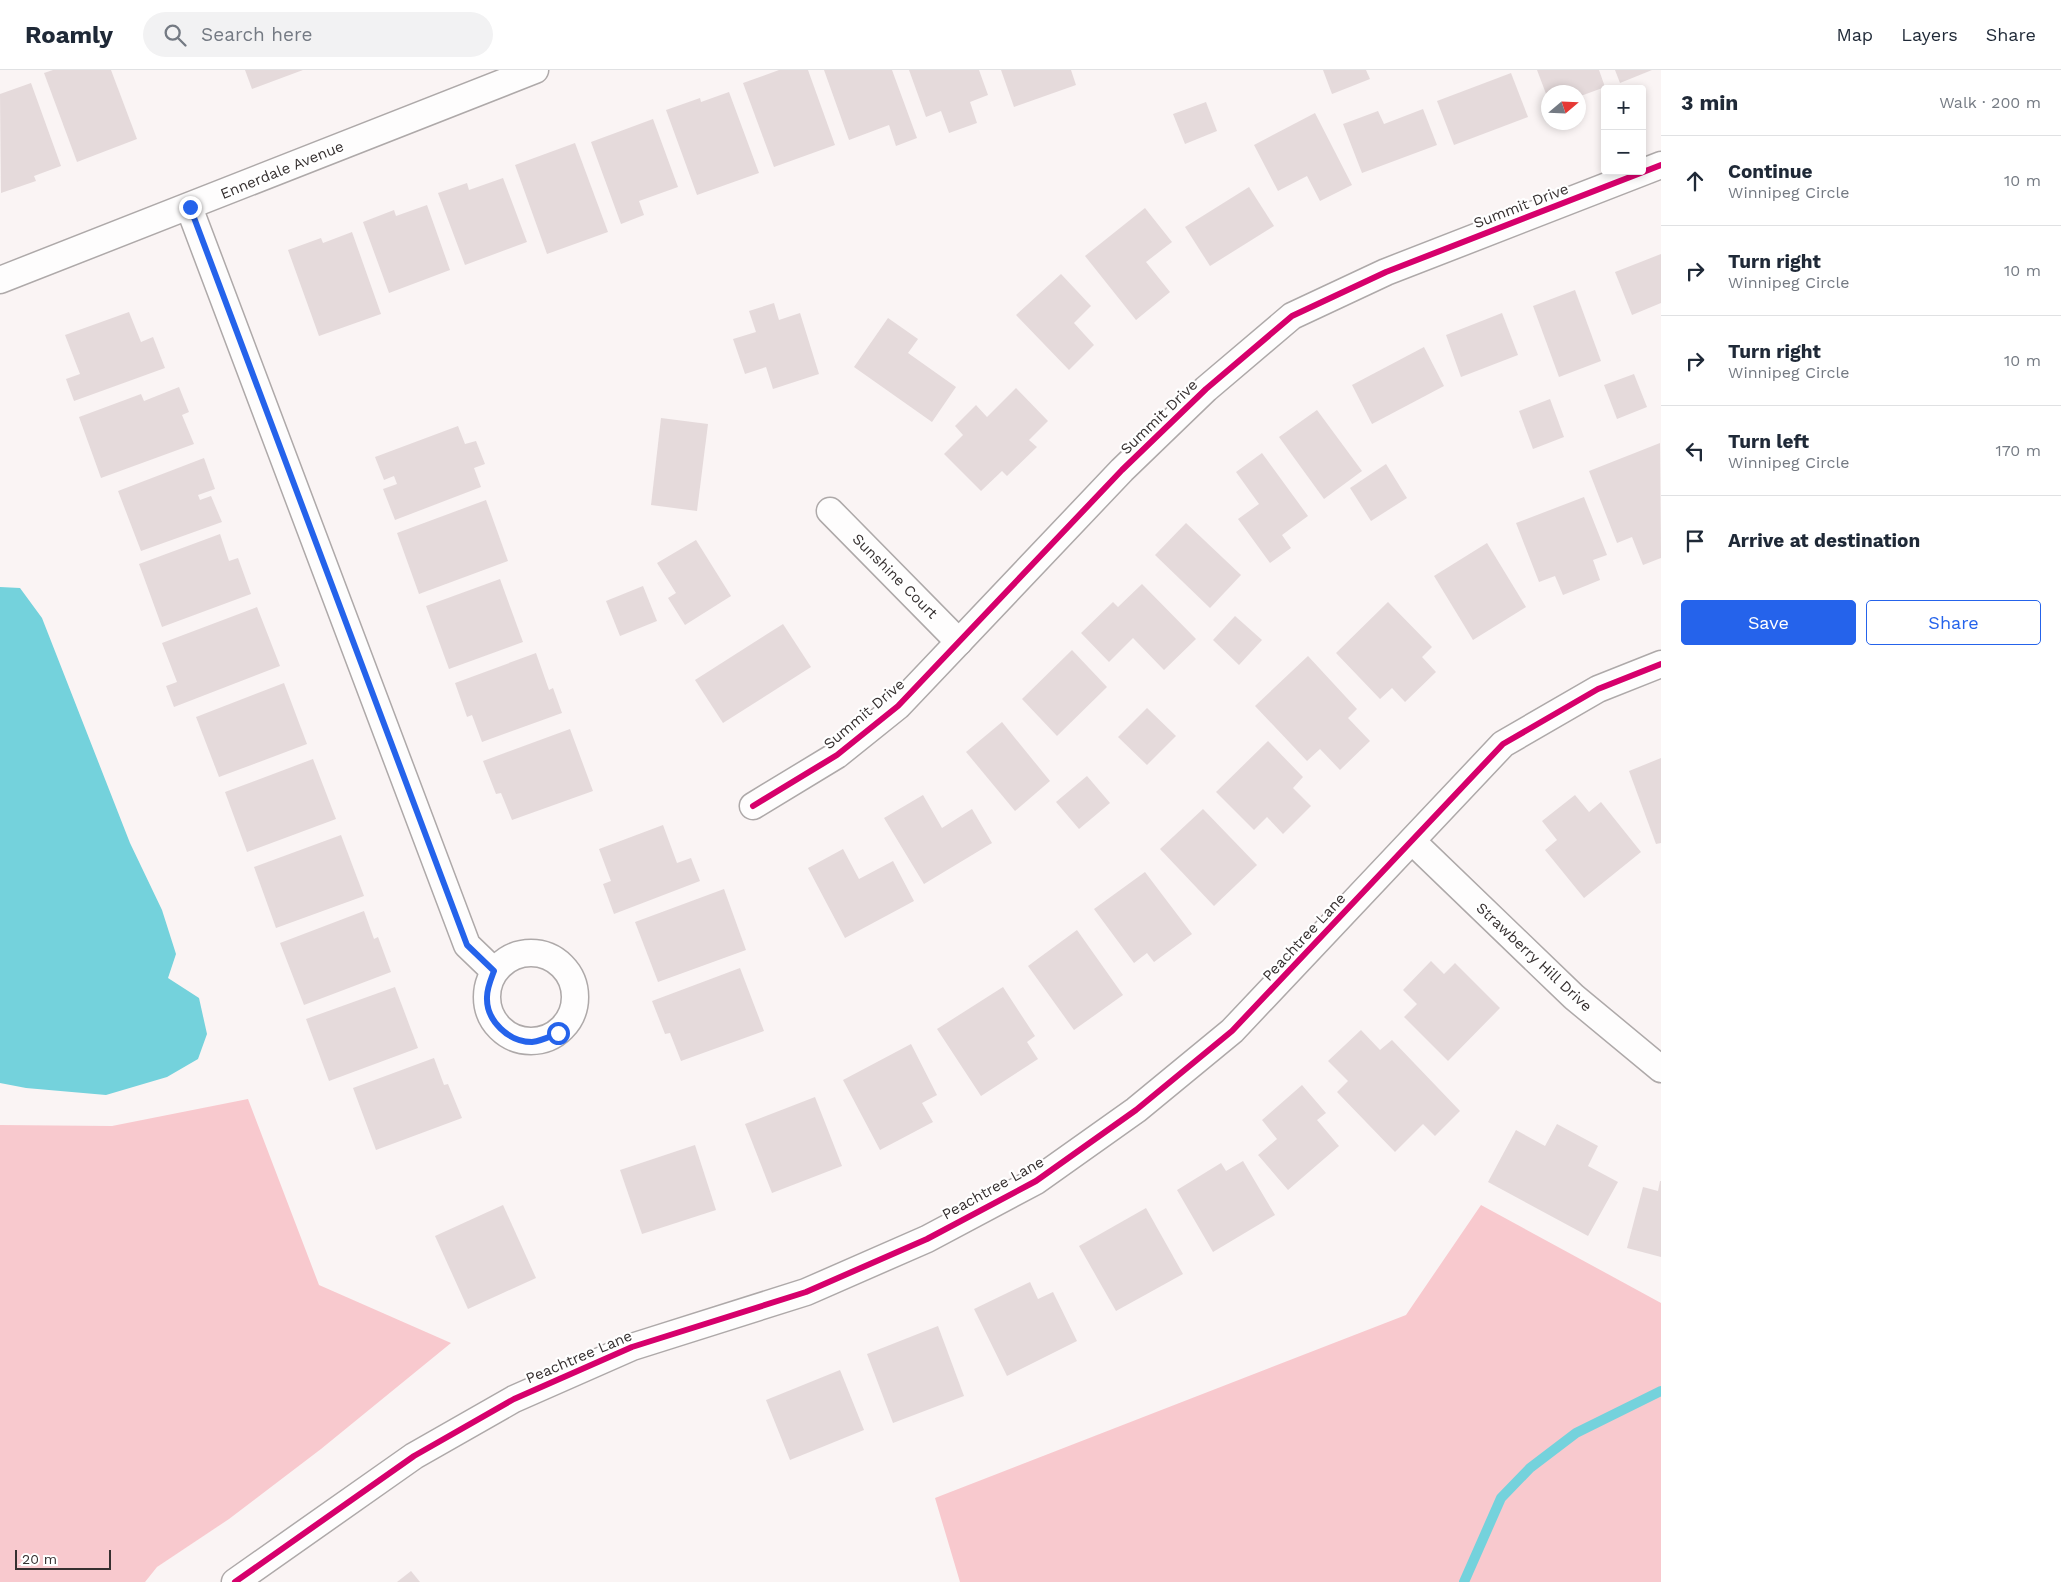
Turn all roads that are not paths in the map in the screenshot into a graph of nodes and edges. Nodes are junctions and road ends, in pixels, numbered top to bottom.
1 (535, 70) edge
2 (1661, 165) edge
3 (190, 207) junction
4 (0, 280) edge
5 (830, 511) dead end
6 (959, 642) junction
7 (1661, 664) edge
8 (753, 806) dead end
9 (1412, 842) junction
10 (494, 971) dead end
11 (1661, 1068) edge
12 (235, 1582) edge

1 - 3 street, Ennerdale Avenue
2 - 6 street, Summit Drive
3 - 4 street, Ennerdale Avenue
3 - 10 street
5 - 6 street, Sunshine Court
6 - 8 street, Summit Drive
7 - 9 street, Peachtree Lane
9 - 11 street, Strawberry Hill Drive
9 - 12 street, Peachtree Lane

